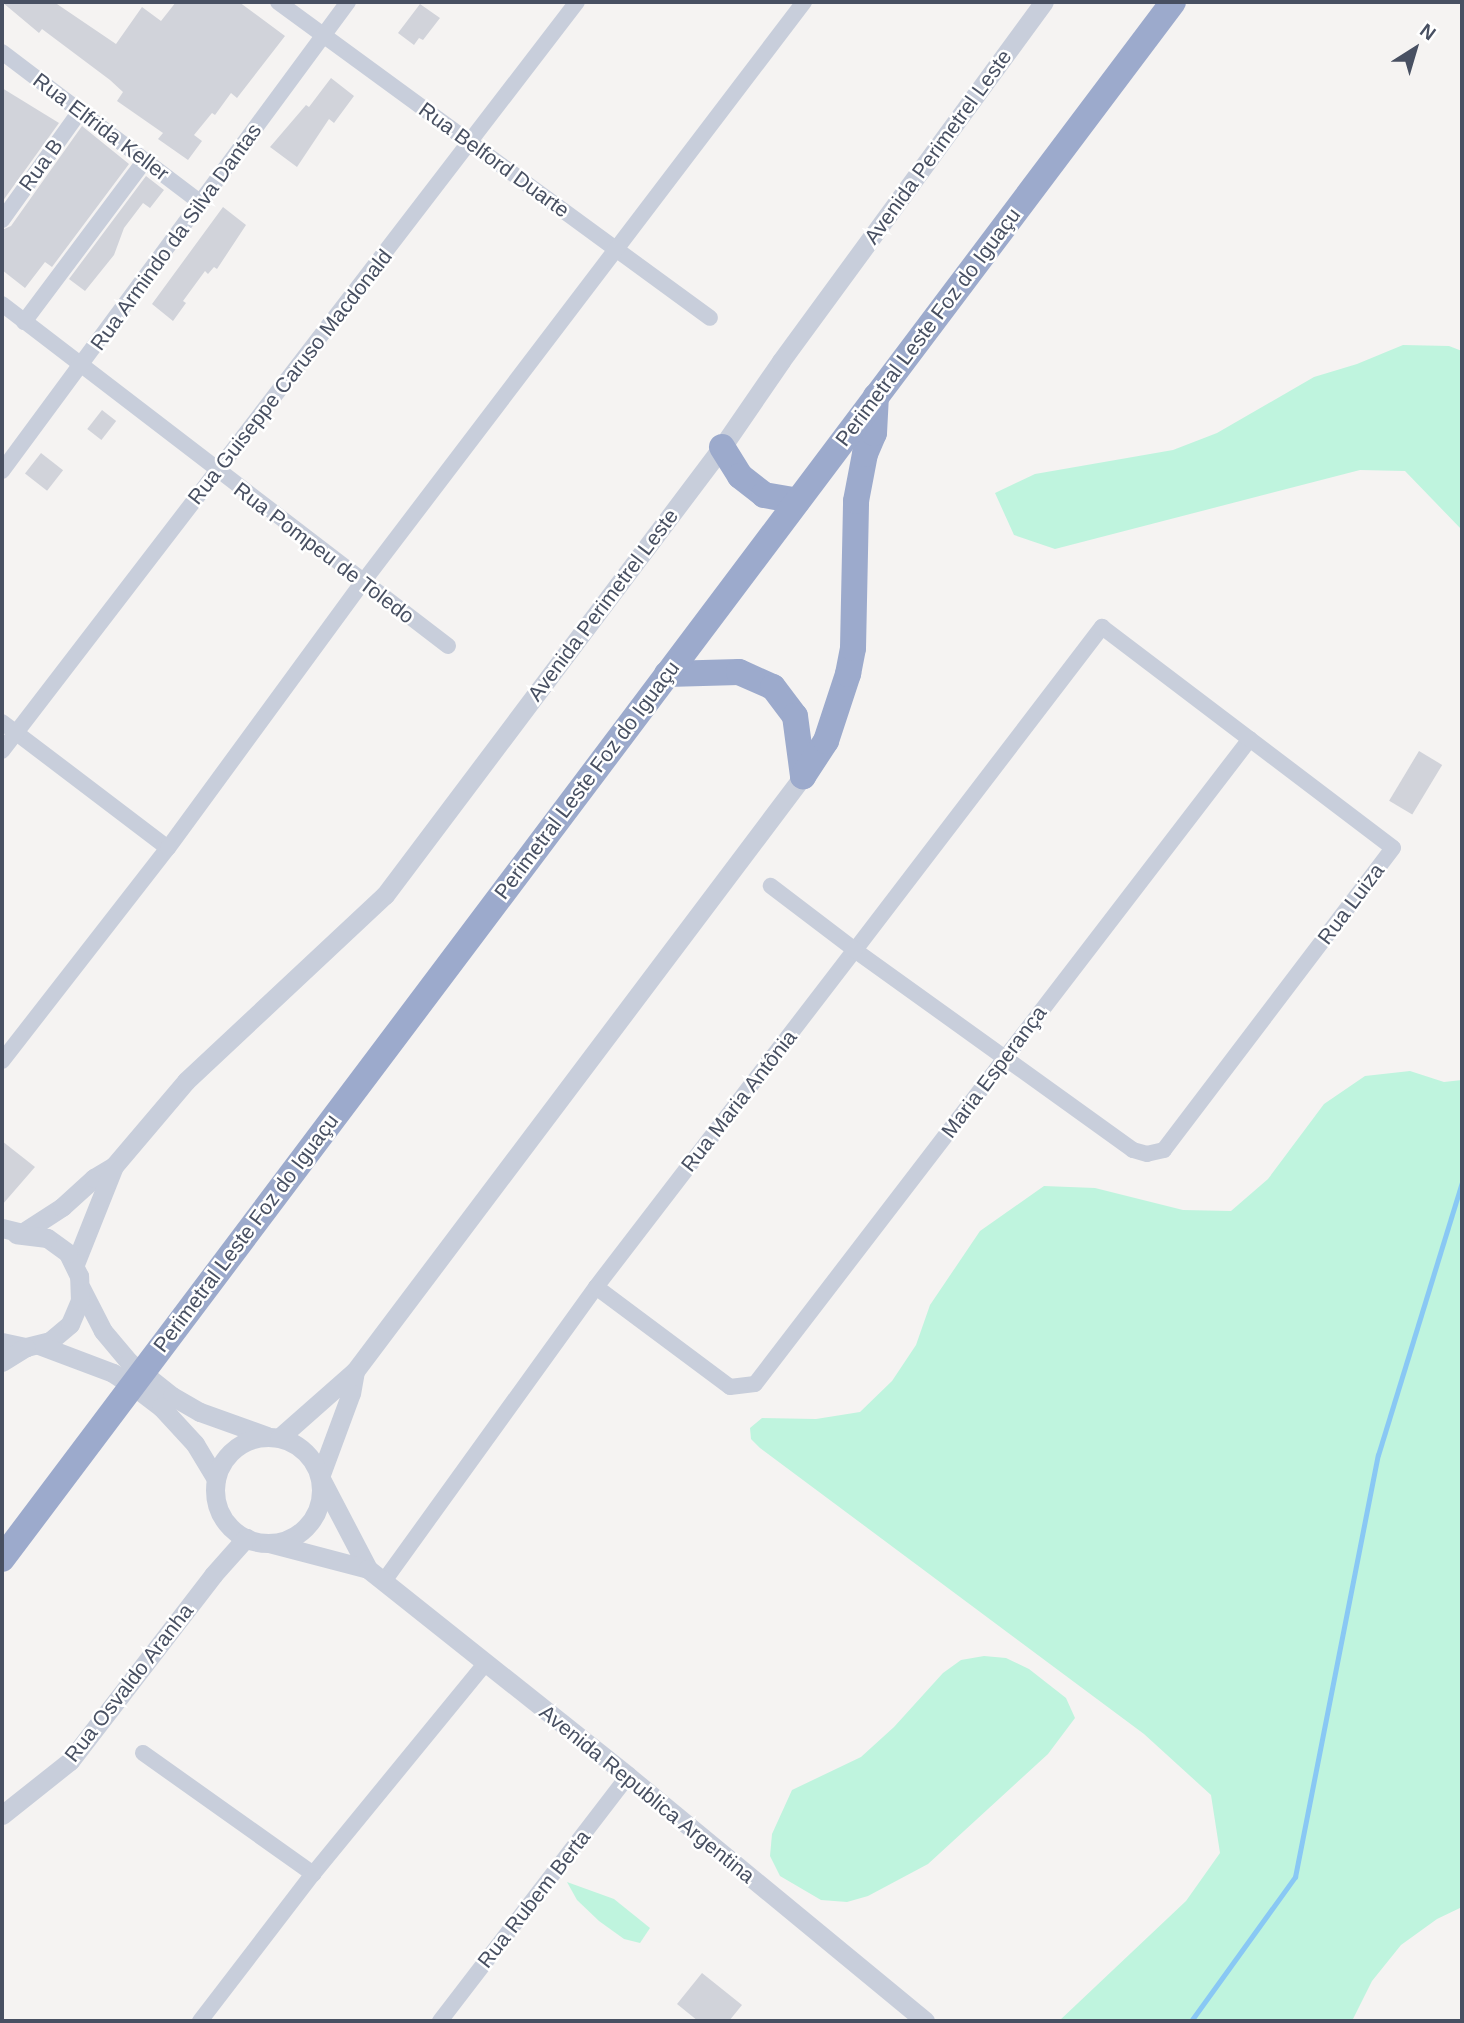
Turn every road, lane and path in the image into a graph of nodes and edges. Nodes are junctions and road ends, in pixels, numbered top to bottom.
1 (278, 2) edge
2 (348, 2) edge
3 (577, 2) edge
4 (804, 2) edge
5 (1044, 2) edge
6 (1172, 2) edge
7 (323, 36) junction
8 (2, 52) edge
9 (80, 111) junction
10 (469, 143) junction
11 (145, 160) junction
12 (201, 203) junction
13 (2, 220) edge
14 (616, 249) junction
15 (2, 304) edge
16 (710, 318) dead end
17 (24, 321) junction
18 (82, 365) junction
19 (876, 396) junction
20 (722, 447) junction
21 (2, 471) edge
22 (217, 472) junction
23 (797, 501) junction
24 (363, 582) junction
25 (1102, 627) joint
26 (448, 646) dead end
27 (667, 674) junction
28 (2, 722) edge
29 (16, 733) junction
30 (1250, 739) junction
31 (2, 751) edge
32 (803, 776) junction
33 (168, 848) junction
34 (771, 886) dead end
35 (855, 950) junction
36 (1004, 1058) junction
37 (2, 1061) edge
38 (114, 1166) junction
39 (2, 1228) edge
40 (22, 1233) junction
41 (2, 1238) edge
42 (75, 1264) junction
43 (596, 1287) junction
44 (81, 1289) junction
45 (2, 1342) edge
46 (32, 1346) junction
47 (2, 1362) edge
48 (355, 1371) junction
49 (273, 1437) junction
50 (320, 1477) junction
51 (216, 1479) junction
52 (246, 1538) junction
53 (269, 1544) junction
54 (2, 1559) edge
55 (368, 1569) junction
56 (384, 1581) junction
57 (486, 1663) junction
58 (143, 1753) dead end
59 (628, 1776) junction
60 (2, 1815) edge
61 (313, 1874) junction
62 (444, 2016) edge
63 (200, 2021) edge
64 (462, 2021) edge
65 (925, 2021) edge

1 - 7 street, Rua Belford Duarte
2 - 7 street, Rua Armindo da Silva Dantas
3 - 10 street, Rua Guiseppe Caruso Macdonald
4 - 14 street
5 - 20 street, Avenida Perimetrel Leste
6 - 19 highway, Perimetral Leste Foz do Iguaçu
7 - 10 street, Rua Belford Duarte
7 - 12 street, Rua Armindo da Silva Dantas
8 - 9 street, Rua Elfrida Keller
9 - 11 street, Rua Elfrida Keller
9 - 13 street, Rua B
10 - 14 street, Rua Belford Duarte
10 - 22 street, Rua Guiseppe Caruso Macdonald
11 - 12 street, Rua Elfrida Keller
11 - 17 street
12 - 18 street, Rua Armindo da Silva Dantas
14 - 16 street, Rua Belford Duarte
14 - 24 street
15 - 17 street, Rua Pompeu de Toledo
17 - 18 street, Rua Pompeu de Toledo
18 - 21 street, Rua Armindo da Silva Dantas
18 - 22 street, Rua Pompeu de Toledo
19 - 23 highway, Perimetral Leste Foz do Iguaçu
19 - 32 highway
20 - 23 highway
20 - 38 street, Avenida Perimetrel Leste
22 - 24 street, Rua Pompeu de Toledo
22 - 29 street, Rua Guiseppe Caruso Macdonald
23 - 27 highway, Perimetral Leste Foz do Iguaçu
24 - 26 street, Rua Pompeu de Toledo
24 - 33 street
25 - 30 street, Rua Luiza
25 - 35 street, Rua Maria Antônia
27 - 32 highway
27 - 54 highway, Perimetral Leste Foz do Iguaçu
28 - 29 street
29 - 31 street, Rua Guiseppe Caruso Macdonald
29 - 33 street
30 - 36 street, Maria Esperança
30 - 36 street, Rua Luiza
32 - 48 street
33 - 37 street
34 - 35 street
35 - 36 street
35 - 43 street, Rua Maria Antônia
36 - 43 street, Maria Esperança
38 - 40 street, Avenida Perimetrel Leste
38 - 42 street, Avenida Perimetrel Leste
39 - 40 street
40 - 41 street
40 - 42 street
42 - 44 street
43 - 56 street, Rua Maria Antônia
44 - 46 street
44 - 49 street
45 - 46 street
46 - 47 street
46 - 51 street
48 - 49 street
48 - 50 street
49 - 50 street
49 - 51 street
50 - 53 street
50 - 55 street, Avenida Republica Argentina
51 - 52 street
52 - 53 street
52 - 60 street, Rua Osvaldo Aranha
53 - 55 street, Avenida Republica Argentina
55 - 56 street, Avenida Republica Argentina
56 - 57 street, Avenida Republica Argentina
57 - 59 street, Avenida Republica Argentina
57 - 61 street
58 - 61 street
59 - 62 street, Rua Rubem Berta
59 - 65 street, Avenida Republica Argentina
61 - 63 street
62 - 64 street

